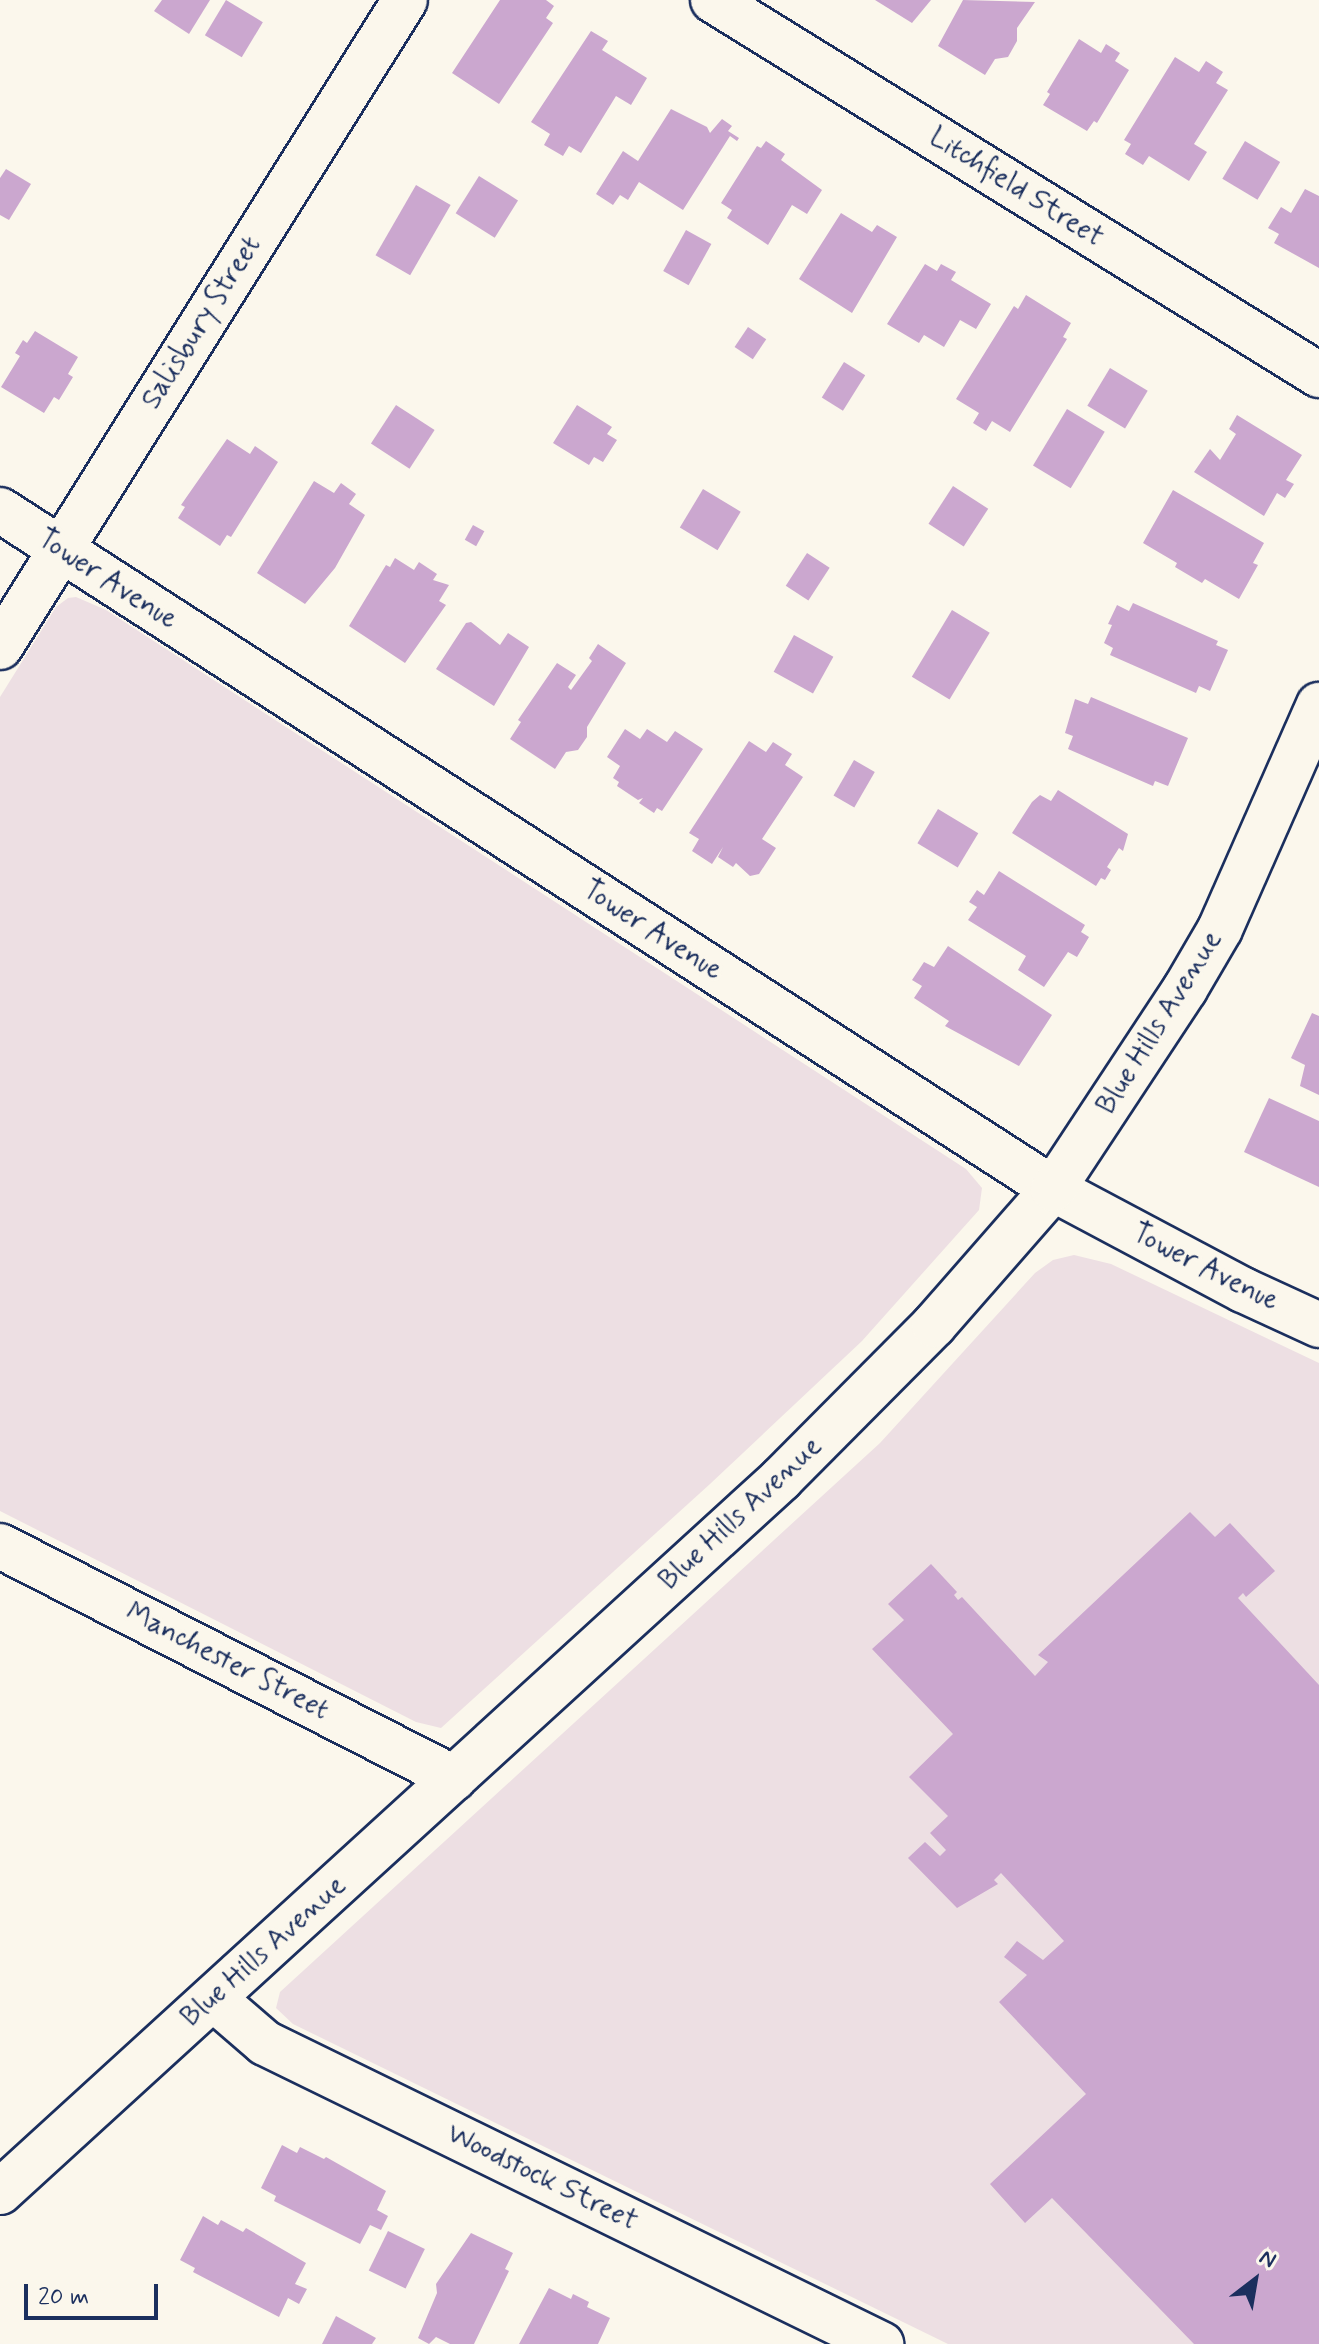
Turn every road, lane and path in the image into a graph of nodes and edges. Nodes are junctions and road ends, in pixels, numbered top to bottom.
1 (405, 0) edge
2 (713, 0) edge
3 (1319, 375) edge
4 (0, 510) edge
5 (60, 549) junction
6 (0, 647) edge
7 (1319, 705) edge
8 (1053, 1189) junction
9 (1319, 1325) edge
10 (0, 1546) edge
11 (454, 1778) junction
12 (214, 1999) junction
13 (0, 2192) edge
14 (881, 2344) edge

1 - 5 main road, Salisbury Street
2 - 3 main road, Litchfield Street
4 - 5 main road, Tower Avenue
5 - 6 main road, Salisbury Street
5 - 8 main road, Tower Avenue
7 - 8 main road, Blue Hills Avenue
8 - 9 main road, Tower Avenue
8 - 11 main road, Blue Hills Avenue
10 - 11 main road, Manchester Street
11 - 12 main road, Blue Hills Avenue
12 - 13 main road, Blue Hills Avenue
12 - 14 main road, Woodstock Street

